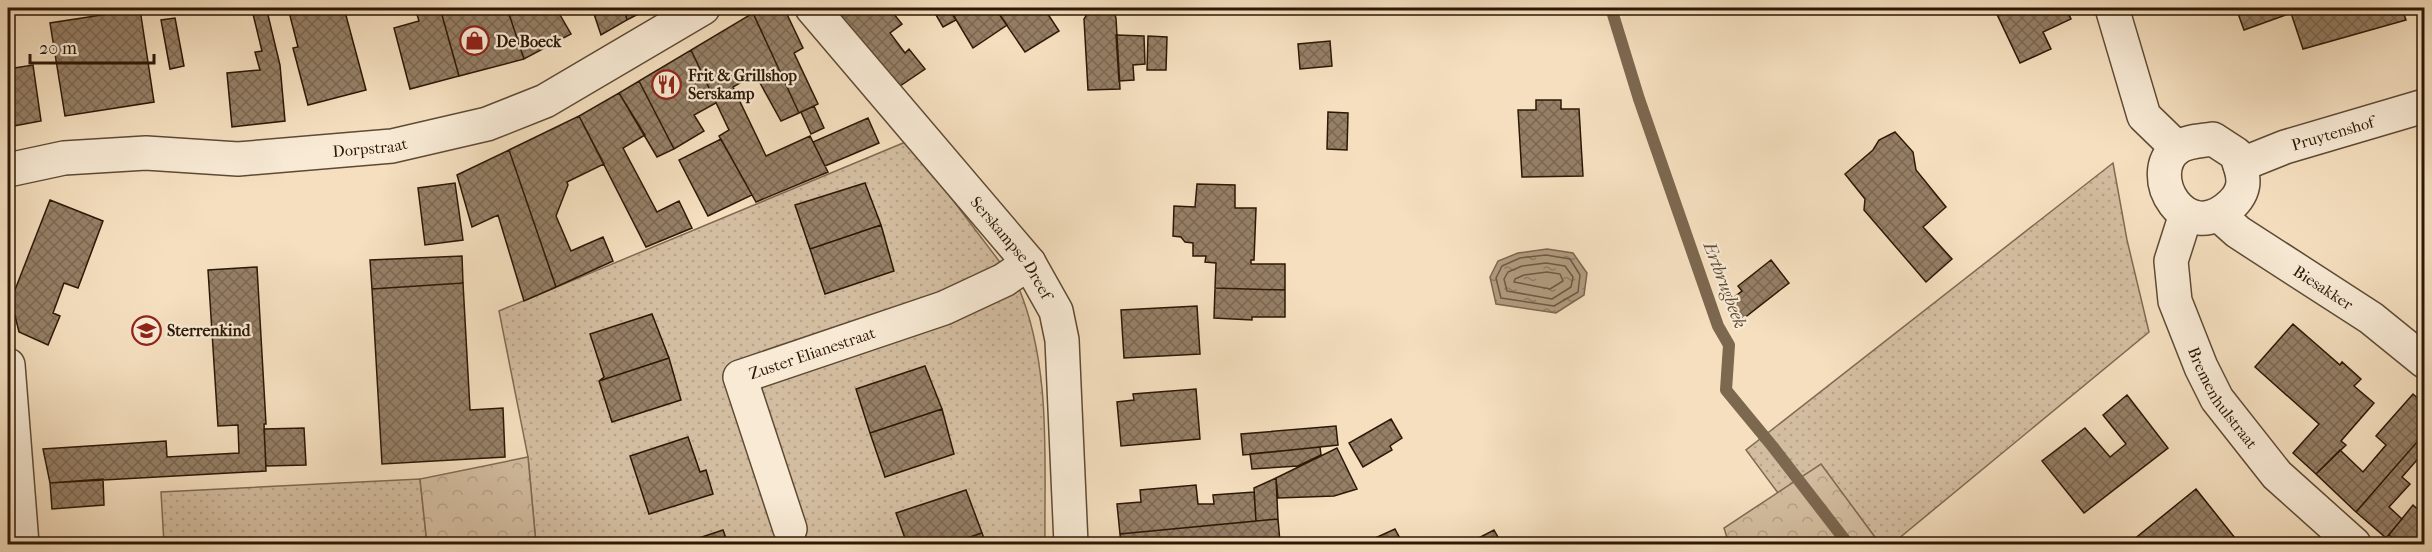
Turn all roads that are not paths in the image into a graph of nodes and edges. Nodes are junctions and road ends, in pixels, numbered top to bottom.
1 (703, 8) edge
2 (812, 8) edge
3 (2112, 8) edge
4 (2424, 106) edge
5 (2177, 148) junction
6 (2241, 165) junction
7 (8, 170) edge
8 (2186, 214) junction
9 (2220, 216) junction
10 (1029, 263) junction
11 (2424, 361) edge
12 (8, 364) edge
13 (790, 529) dead end
14 (22, 544) edge
15 (1071, 544) edge
16 (2354, 544) edge

1 - 7 street, Dorpstraat
2 - 10 street, Serskampse Dreef
3 - 5 street
4 - 6 street, Pruytenshof
5 - 6 street
5 - 8 street
6 - 9 street
8 - 9 street
8 - 16 street, Bremenhulstraat
9 - 11 street, Biesakker
10 - 13 street, Zuster Elianestraat
10 - 15 street, Serskampse Dreef
12 - 14 street

